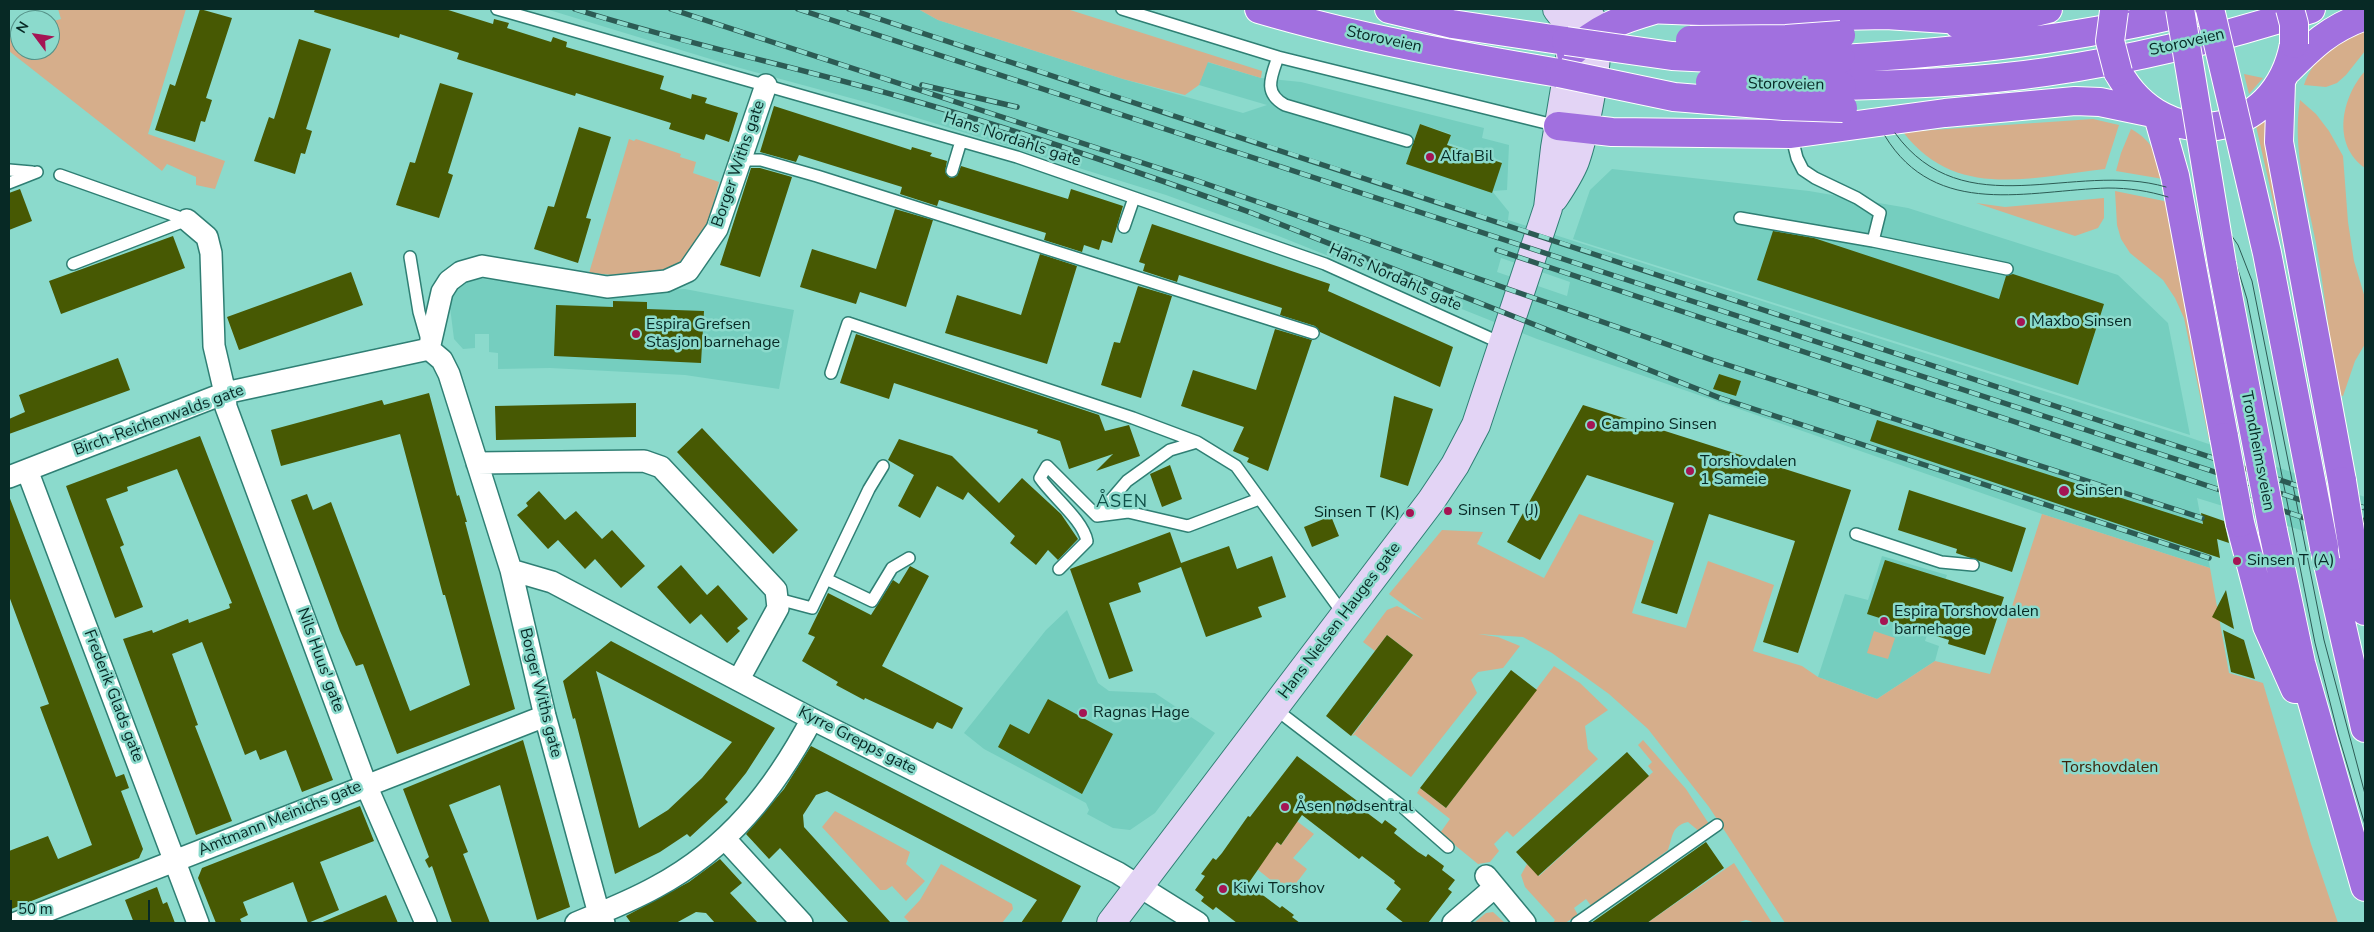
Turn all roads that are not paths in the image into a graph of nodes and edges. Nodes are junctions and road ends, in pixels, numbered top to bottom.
1 (497, 9) edge
2 (1122, 9) edge
3 (1389, 9) edge
4 (1557, 9) edge
5 (2048, 9) edge
6 (2180, 9) edge
7 (2198, 9) edge
8 (2210, 9) edge
9 (2290, 9) edge
10 (2311, 9) edge
11 (1264, 10) edge
12 (1650, 10) edge
13 (2114, 10) edge
14 (2365, 16) edge
15 (1590, 20) edge
16 (1977, 21) junction
17 (1565, 56) junction
18 (1278, 57) junction
19 (1842, 72) junction
20 (2284, 77) junction
21 (766, 85) junction
22 (1945, 113) junction
23 (2155, 114) junction
24 (1571, 128) junction
25 (1791, 134) junction
26 (961, 141) junction
27 (1407, 141) dead end
28 (740, 160) junction
29 (9, 170) edge
30 (952, 171) dead end
31 (60, 175) dead end
32 (9, 183) edge
33 (1134, 198) junction
34 (1740, 218) dead end
35 (187, 220) junction
36 (1124, 227) dead end
37 (1873, 241) junction
38 (410, 257) dead end
39 (73, 264) dead end
40 (2006, 269) dead end
41 (1313, 333) dead end
42 (1503, 344) junction
43 (429, 349) junction
44 (831, 373) dead end
45 (226, 393) junction
46 (1197, 442) junction
47 (477, 463) junction
48 (883, 466) dead end
49 (18, 473) edge
50 (1259, 499) junction
51 (1097, 516) junction
52 (1856, 534) dead end
53 (909, 558) dead end
54 (1973, 565) dead end
55 (511, 570) junction
56 (1059, 570) dead end
57 (826, 579) junction
58 (778, 599) junction
59 (2365, 611) edge
60 (1345, 616) junction
61 (739, 679) junction
62 (1274, 708) junction
63 (545, 716) junction
64 (812, 719) junction
65 (2365, 728) edge
66 (2329, 766) junction
67 (366, 785) junction
68 (1717, 825) dead end
69 (724, 839) junction
70 (1448, 847) dead end
71 (175, 861) junction
72 (1139, 885) junction
73 (2365, 887) edge
74 (601, 918) edge
75 (16, 923) edge
76 (198, 923) edge
77 (426, 923) edge
78 (576, 923) edge
79 (802, 923) edge
80 (1111, 923) edge
81 (1198, 923) edge
82 (1453, 923) edge
83 (1525, 923) edge
84 (1576, 923) edge

1 - 21 lane, Hans Nordahls gate
2 - 18 lane
3 - 17 highway, Storoveien
4 - 17 street, Hans Nielsen Hauges gate
5 - 16 highway
6 - 66 highway, Trondheimsveien, bridge
7 - 19 highway, Storoveien
8 - 65 highway, bridge
9 - 20 highway, bridge
10 - 19 highway, Storoveien
11 - 17 highway, Storoveien
12 - 15 highway
12 - 16 highway
13 - 23 highway, bridge
14 - 20 highway
15 - 17 highway
15 - 24 street, Hans Nielsen Hauges gate
16 - 19 highway
17 - 19 highway, Storoveien, bridge
17 - 19 highway, bridge
17 - 24 street, Hans Nielsen Hauges gate
18 - 24 lane
18 - 27 lane
19 - 22 highway
20 - 23 highway
20 - 59 highway, bridge
21 - 26 lane, Hans Nordahls gate
21 - 28 street, Borger Withs gate
22 - 23 highway
22 - 25 highway
23 - 66 highway, bridge
24 - 25 highway
24 - 42 street, Hans Nielsen Hauges gate
25 - 37 lane
26 - 30 lane
26 - 33 lane, Hans Nordahls gate
28 - 41 lane
28 - 43 street, Borger Withs gate
29 - 32 lane
31 - 35 lane
33 - 36 lane
33 - 42 lane, Hans Nordahls gate
34 - 37 lane
35 - 39 lane
35 - 45 street, Nils Huus' gate
37 - 40 lane
38 - 43 lane
42 - 60 street, Hans Nielsen Hauges gate
43 - 45 street, Birch-Reichenwalds gate
43 - 47 street, Borger Withs gate
44 - 46 lane
45 - 49 street, Birch-Reichenwalds gate
45 - 67 street, Nils Huus' gate
46 - 50 lane
46 - 51 lane
47 - 55 street, Borger Withs gate
47 - 58 street
48 - 57 lane
49 - 71 street, Frederik Glads gate
50 - 51 lane
50 - 60 lane
51 - 56 lane
52 - 54 lane
53 - 57 lane
55 - 61 street, Kyrre Grepps gate
55 - 63 street, Borger Withs gate
57 - 58 lane
58 - 61 street
60 - 62 street, Hans Nielsen Hauges gate
61 - 64 street, Kyrre Grepps gate
62 - 70 lane
62 - 72 street, Hans Nielsen Hauges gate
63 - 67 street, Amtmann Meinichs gate
63 - 74 street, Borger Withs gate
64 - 69 street
64 - 72 street, Kyrre Grepps gate
66 - 73 highway, Trondheimsveien
67 - 71 street, Amtmann Meinichs gate
67 - 77 street, Nils Huus' gate
68 - 84 lane
69 - 74 street
69 - 79 street
71 - 75 street, Amtmann Meinichs gate
71 - 76 street, Frederik Glads gate
72 - 80 street, Hans Nielsen Hauges gate
72 - 81 street, Kyrre Grepps gate
74 - 78 street
82 - 83 street

